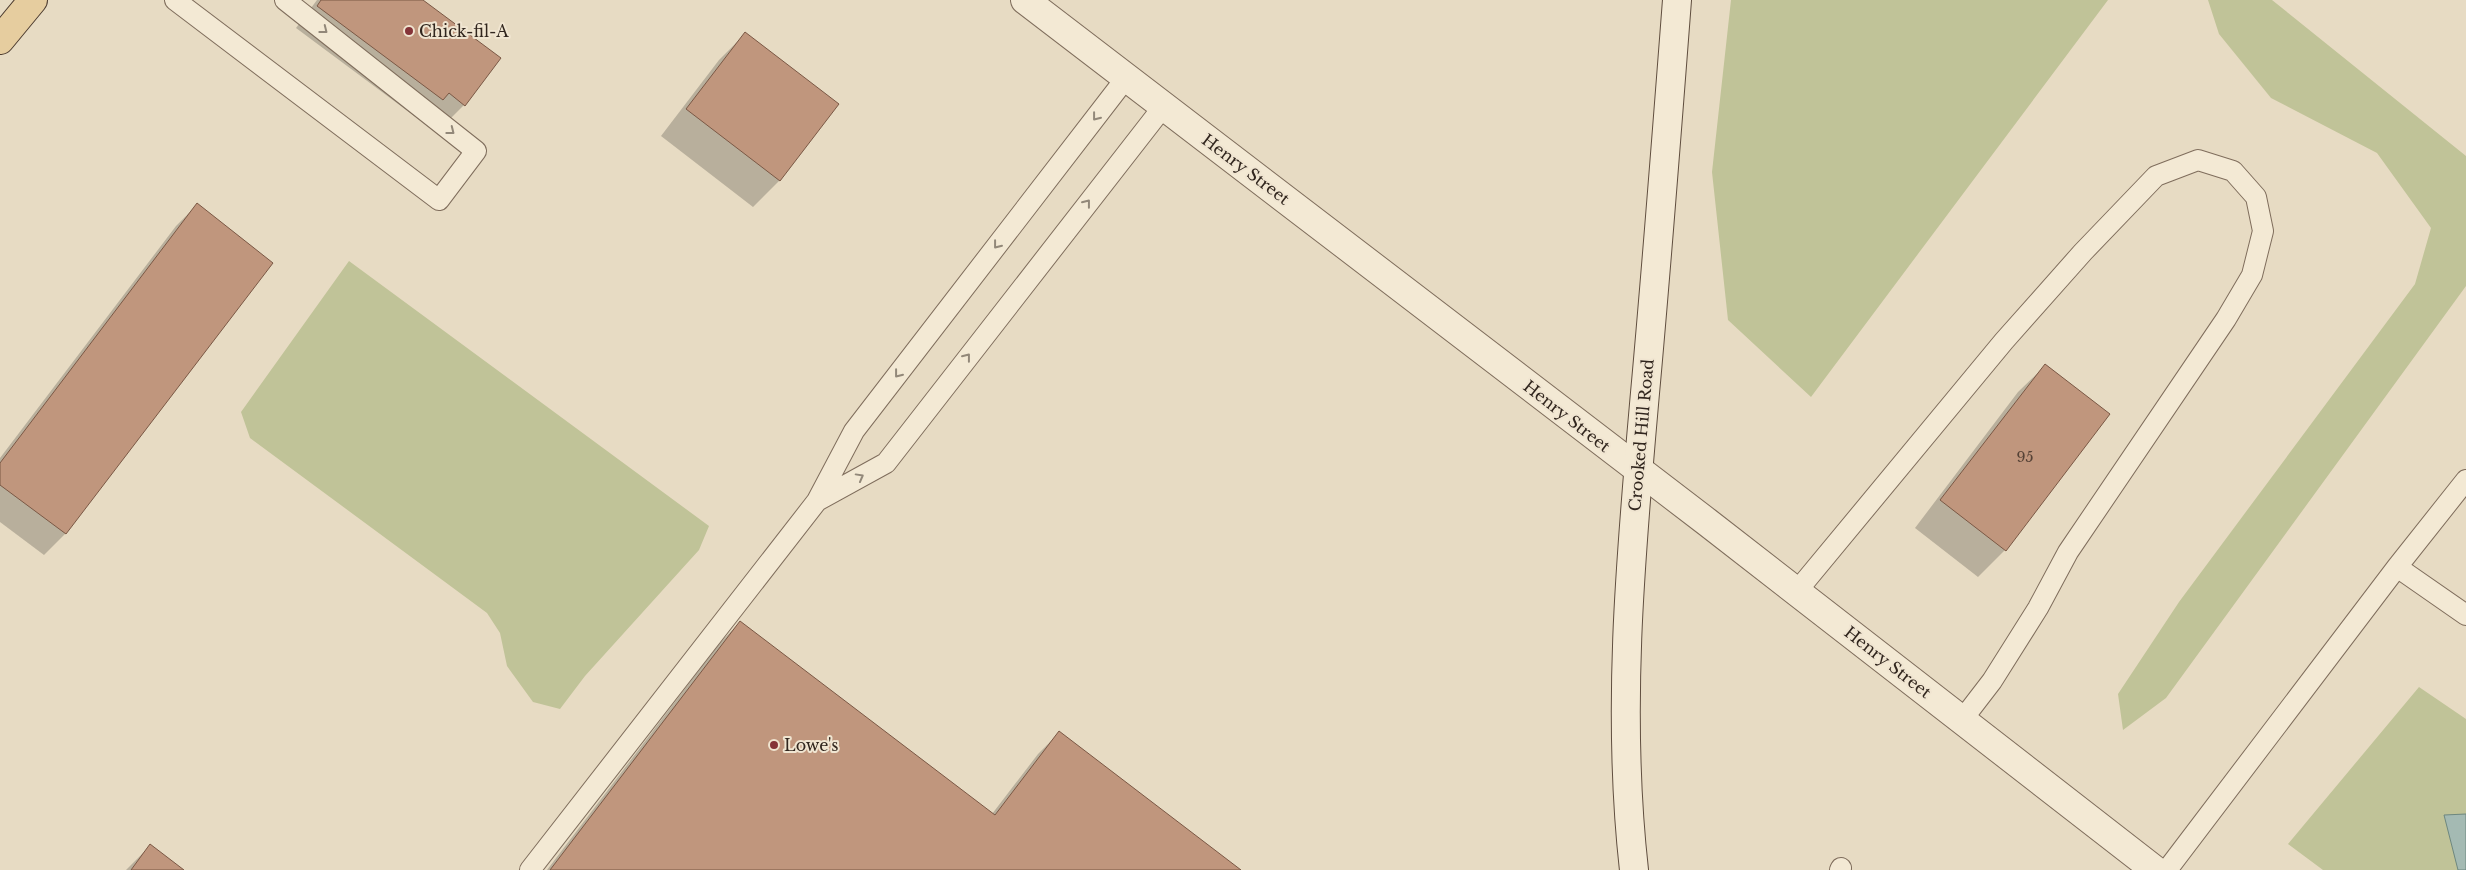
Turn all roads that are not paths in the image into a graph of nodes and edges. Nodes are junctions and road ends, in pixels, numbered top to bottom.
1 (33, 0) edge
2 (175, 0) edge
3 (285, 0) edge
4 (1025, 0) edge
5 (1677, 0) edge
6 (0, 40) edge
7 (1126, 78) junction
8 (1163, 106) junction
9 (1637, 469) junction
10 (2466, 480) edge
11 (818, 501) junction
12 (2397, 567) junction
13 (1796, 591) junction
14 (2466, 615) edge
15 (1962, 720) junction
16 (530, 870) edge
17 (1634, 870) edge
18 (2155, 870) edge
19 (2167, 870) edge

1 - 6 main road
3 -> 2 lane
4 - 7 street, Henry Street
5 - 9 street, Crooked Hill Road
7 - 8 street, Henry Street
7 -> 11 lane
8 - 9 street, Henry Street
11 -> 8 lane
9 - 13 street, Henry Street
9 - 17 street, Crooked Hill Road
10 - 12 lane
11 - 16 lane
12 - 14 lane
12 - 19 lane
13 - 15 street, Henry Street
13 - 15 lane
15 - 18 street, Henry Street

